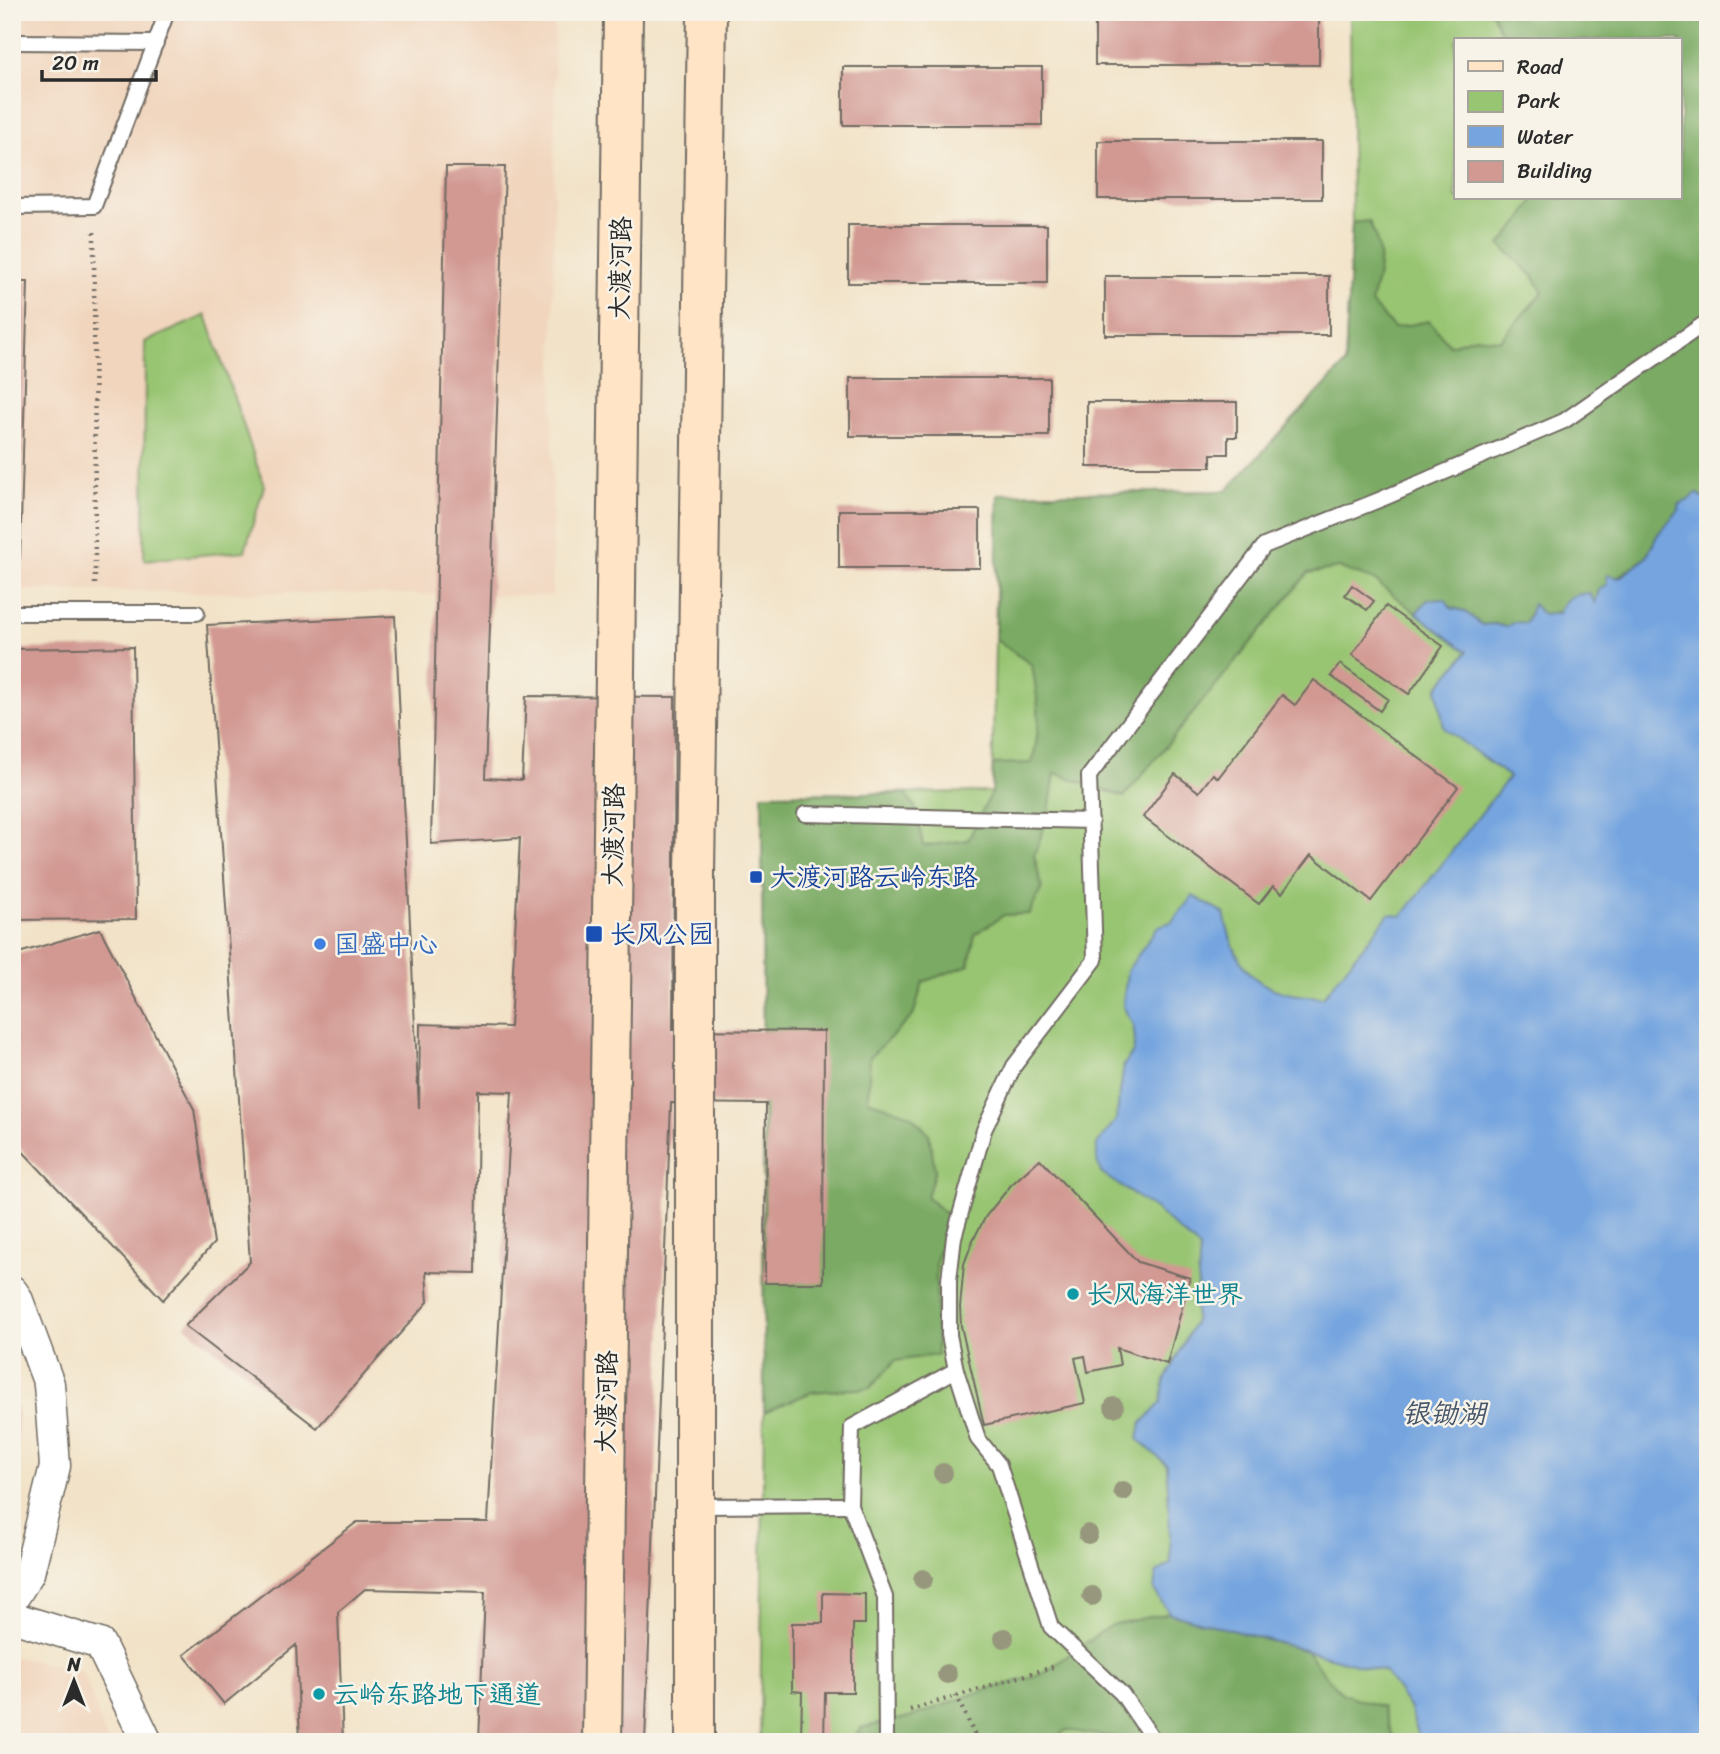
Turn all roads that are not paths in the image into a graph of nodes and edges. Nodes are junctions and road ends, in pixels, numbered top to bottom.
1 (167, 12) edge
2 (623, 12) edge
3 (707, 12) edge
4 (12, 42) edge
5 (156, 43) junction
6 (12, 207) edge
7 (1708, 321) edge
8 (12, 613) edge
9 (197, 613) dead end
10 (805, 814) dead end
11 (1091, 821) junction
12 (12, 1291) edge
13 (956, 1370) junction
14 (850, 1504) junction
15 (695, 1506) junction
16 (12, 1600) edge
17 (12, 1617) edge
18 (147, 1742) edge
19 (602, 1742) edge
20 (695, 1742) edge
21 (886, 1742) edge
22 (1155, 1742) edge

1 - 5 lane
2 - 19 main road, 大渡河路
3 - 15 main road
4 - 5 lane
5 - 6 lane
7 - 11 lane
8 - 9 lane
10 - 11 lane
11 - 13 lane
12 - 16 street
13 - 14 lane
13 - 22 lane
14 - 15 lane
14 - 21 lane
15 - 20 main road
17 - 18 street

